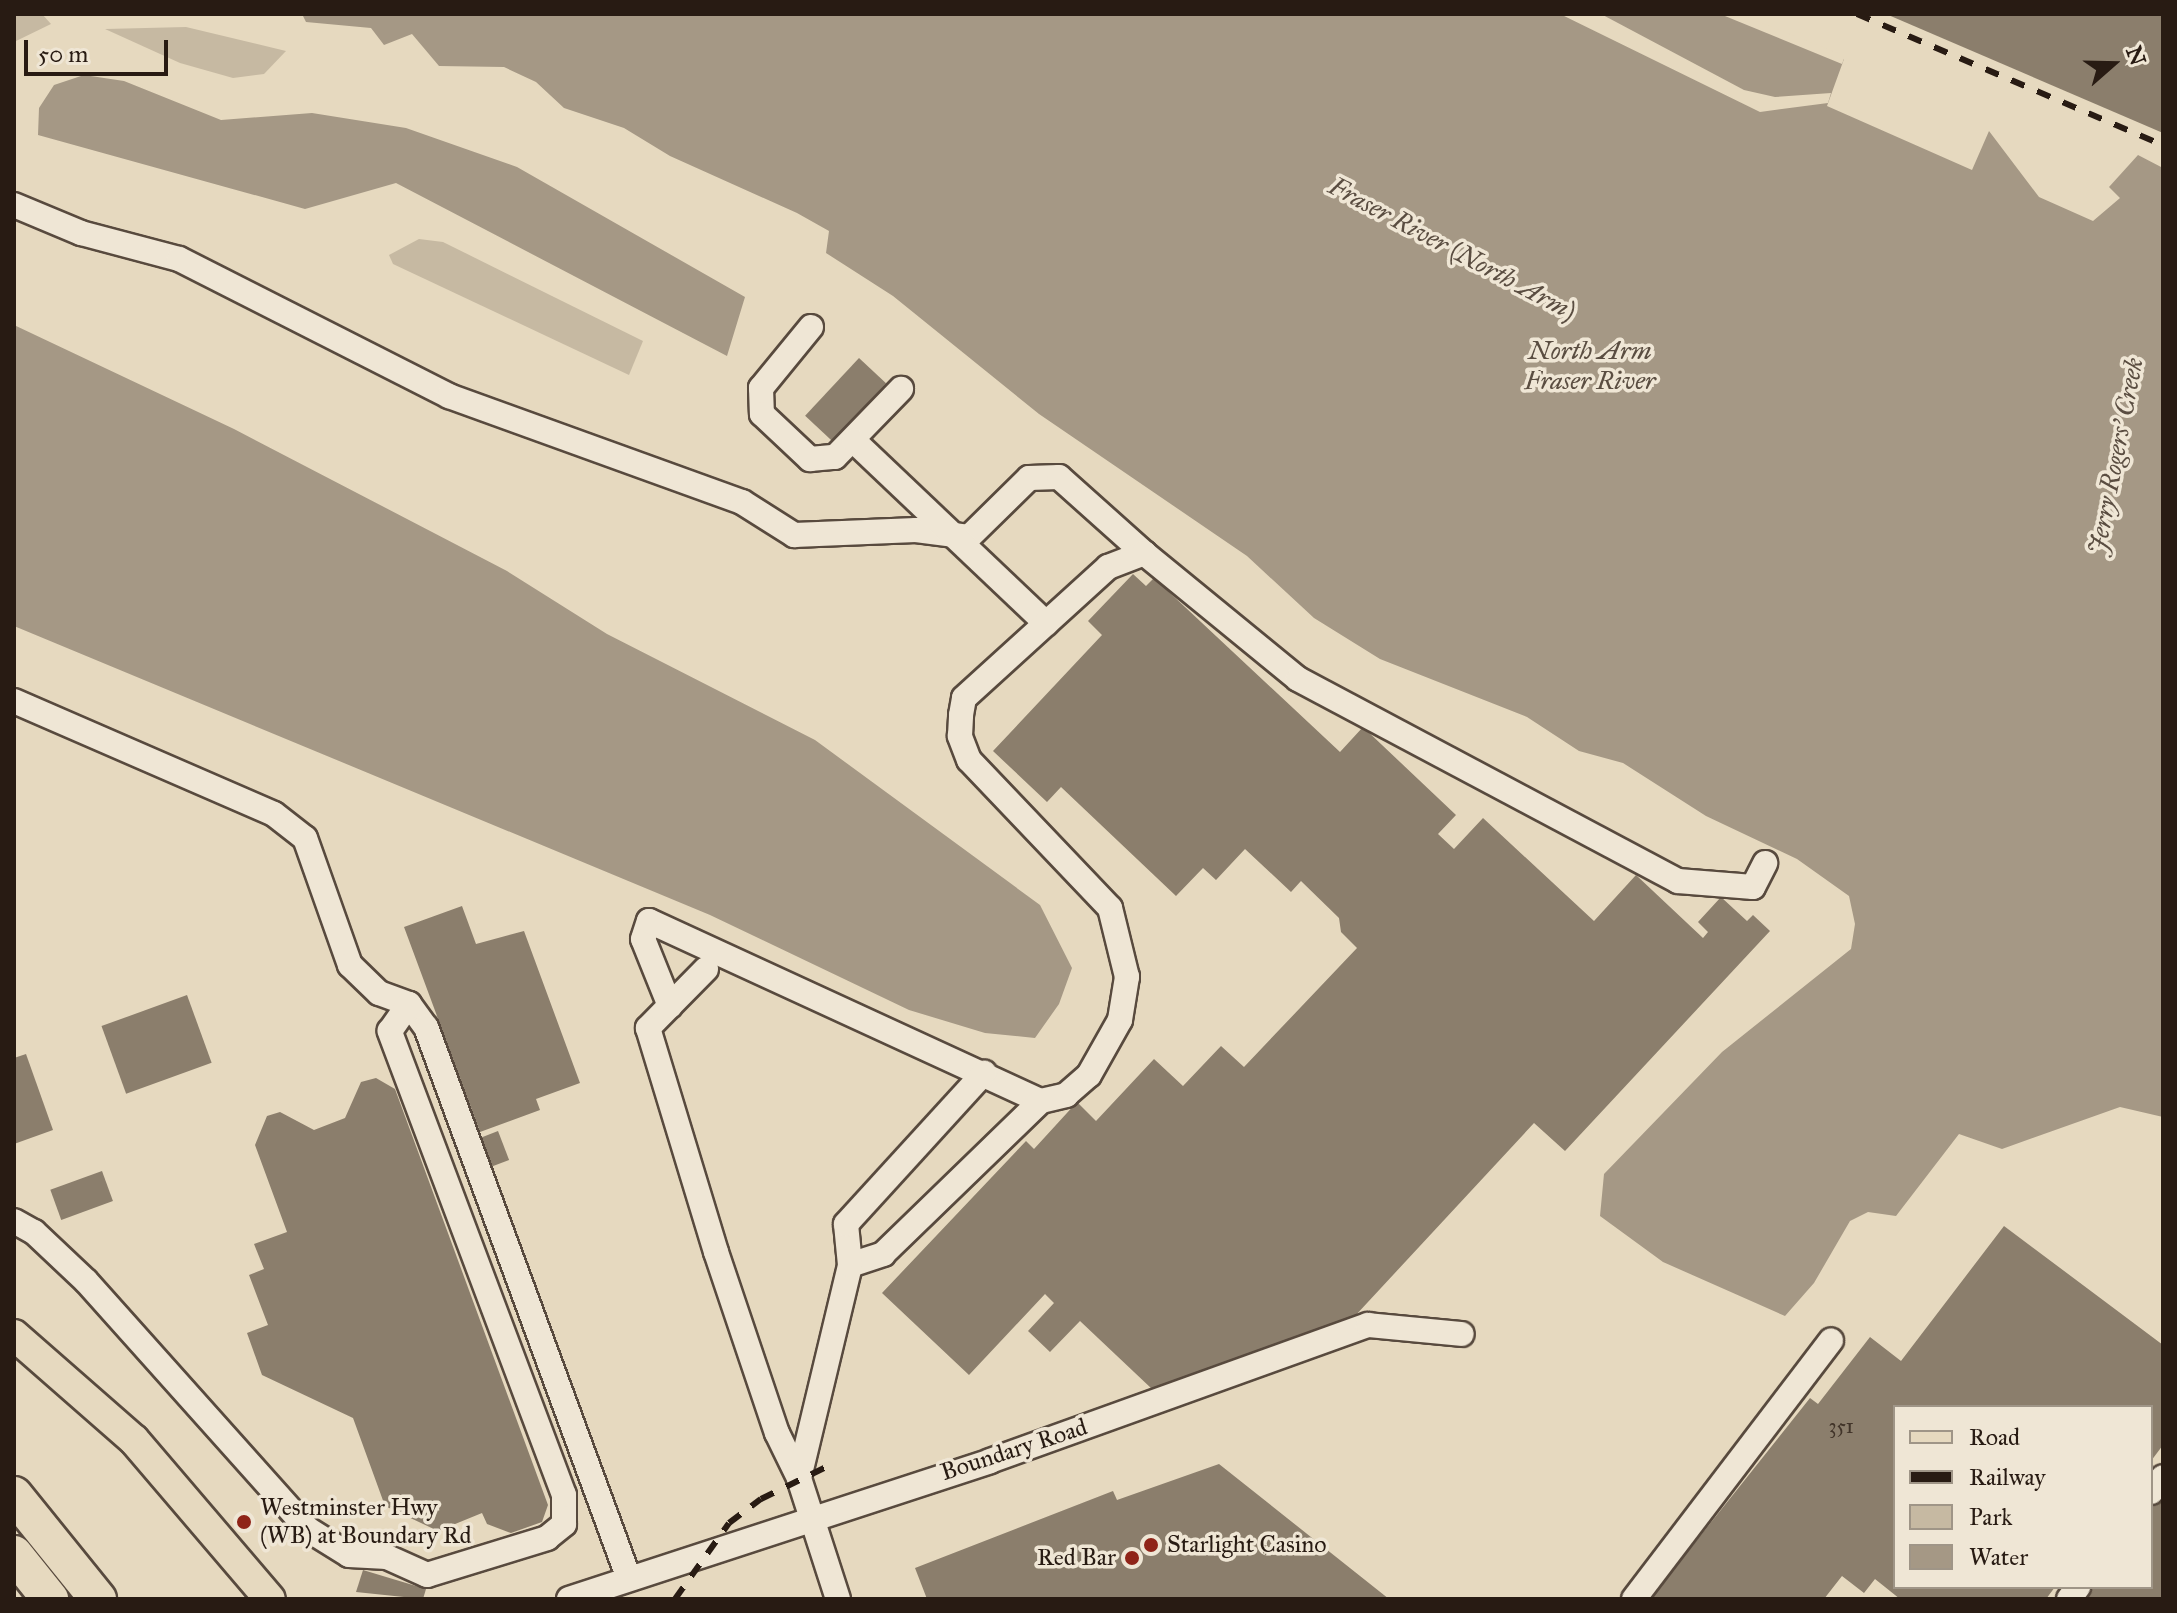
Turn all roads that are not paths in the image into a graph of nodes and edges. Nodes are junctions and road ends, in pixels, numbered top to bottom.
1 (14, 205) edge
2 (811, 327) dead end
3 (901, 389) dead end
4 (854, 441) junction
5 (949, 534) junction
6 (1144, 553) junction
7 (1046, 623) junction
8 (14, 701) edge
9 (1765, 863) dead end
10 (706, 969) dead end
11 (409, 1004) junction
12 (670, 1006) junction
13 (984, 1073) junction
14 (1041, 1101) junction
15 (14, 1221) edge
16 (850, 1265) junction
17 (1462, 1334) dead end
18 (14, 1335) edge
19 (1831, 1340) dead end
20 (799, 1478) junction
21 (14, 1495) edge
22 (808, 1519) junction
23 (14, 1554) edge
24 (628, 1576) junction
25 (50, 1599) edge
26 (98, 1599) edge
27 (270, 1599) edge
28 (569, 1599) edge
29 (838, 1599) edge
30 (1634, 1599) edge

1 - 5 street
2 - 4 street
3 - 4 street
4 - 5 street
5 - 6 street
5 - 7 street
6 - 7 street
6 - 9 street
7 - 14 street
8 - 11 street
10 - 12 street
11 - 15 street
11 - 24 street
12 - 13 street
12 - 20 street
13 - 14 street
13 - 16 street
14 - 16 street
16 - 20 street
17 - 22 street, Boundary Road
18 - 27 main road
19 - 30 street
20 - 22 street
21 - 26 highway
22 - 24 street, Boundary Road
22 - 29 street
23 - 25 highway
24 - 28 street, Boundary Road

